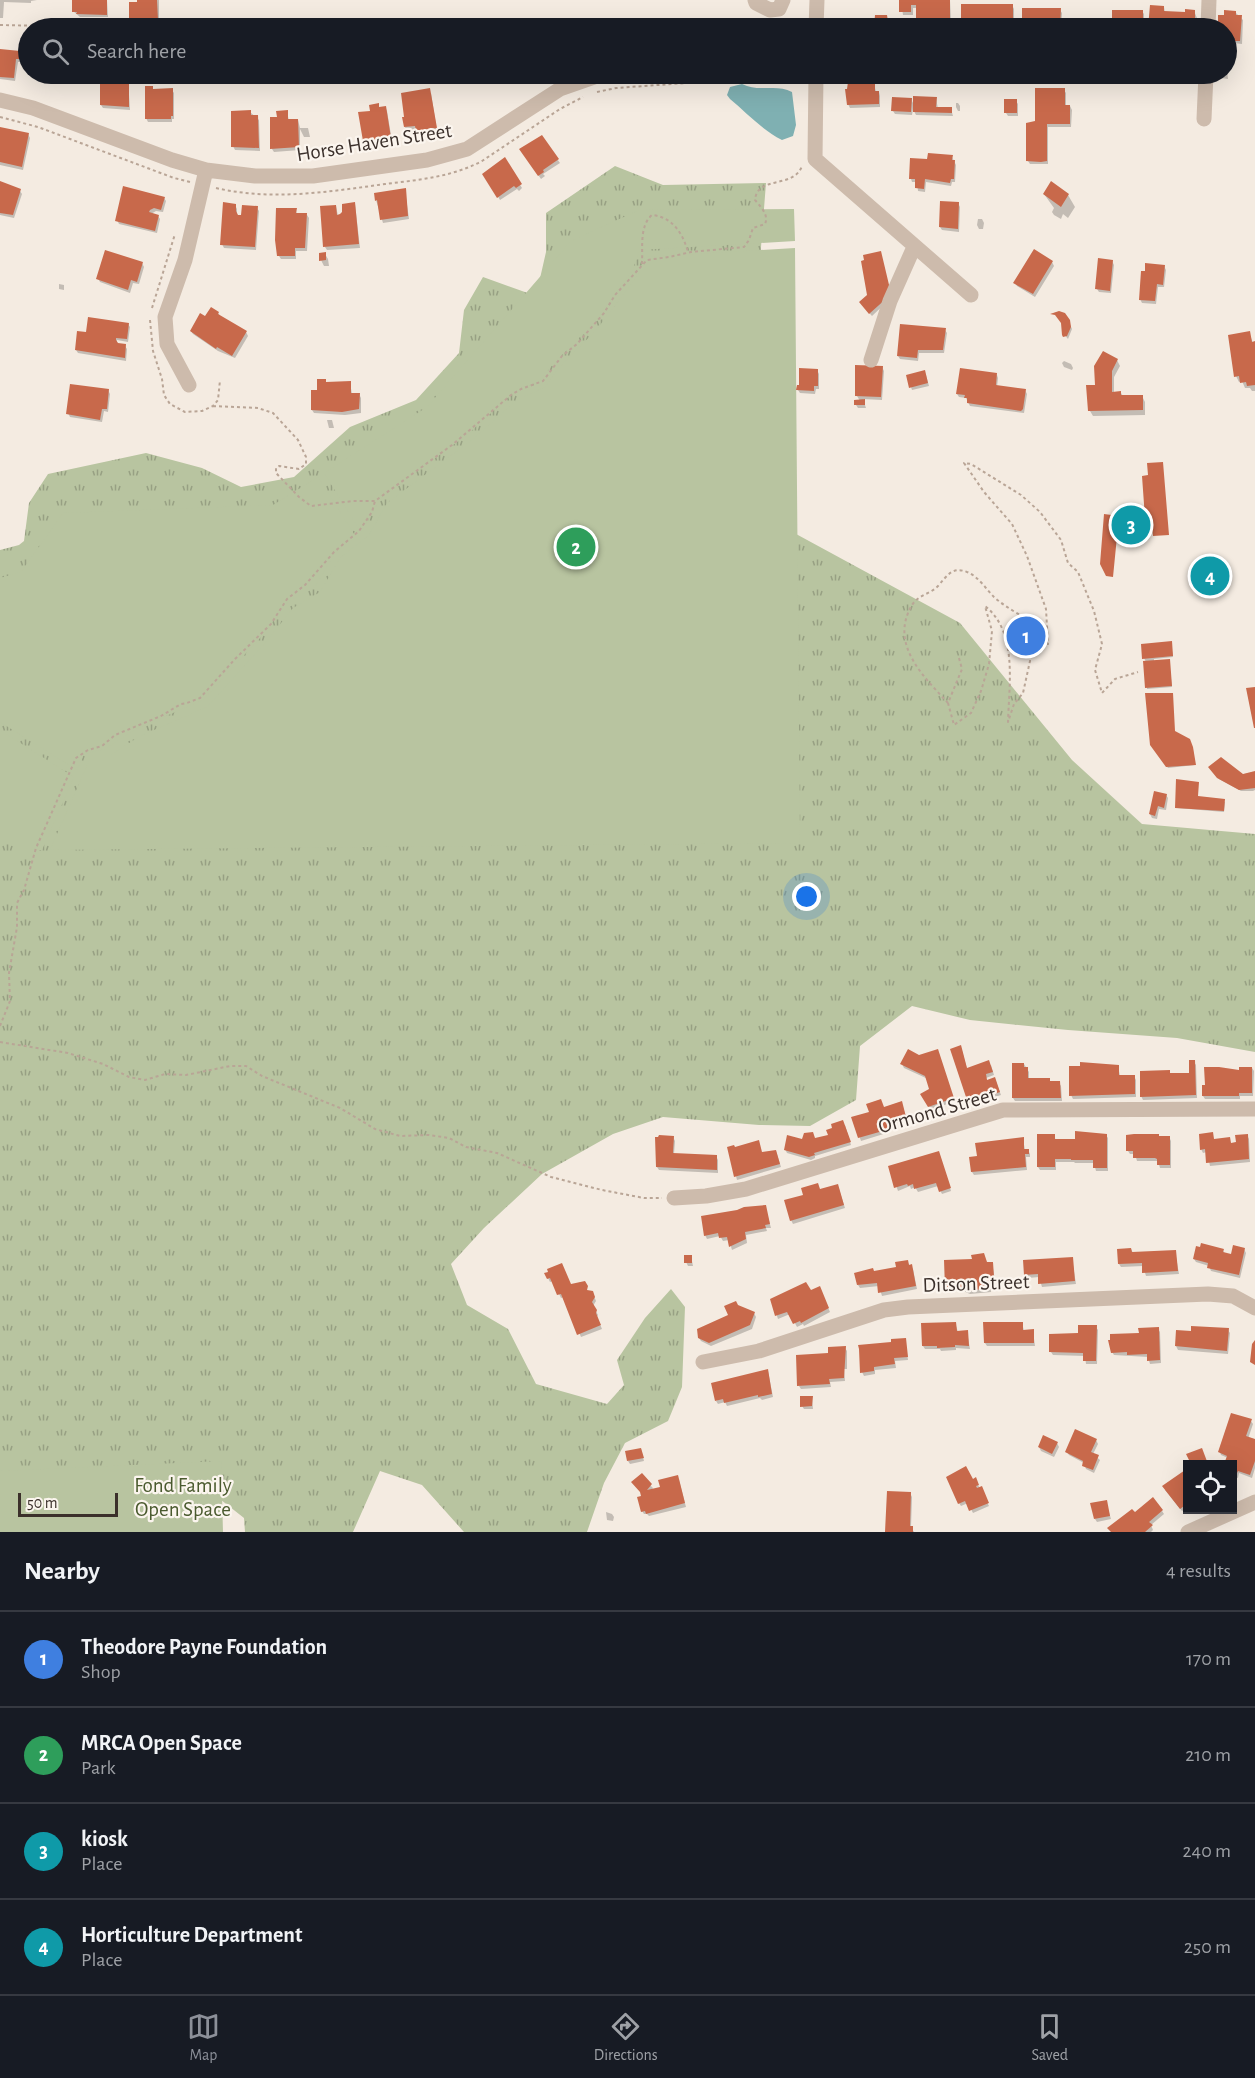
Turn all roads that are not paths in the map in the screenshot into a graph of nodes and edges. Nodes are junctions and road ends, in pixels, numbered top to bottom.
1 (755, 0) edge
2 (783, 0) edge
3 (816, 0) edge
4 (1209, 0) edge
5 (816, 18) edge
6 (1208, 18) edge
7 (574, 84) edge
8 (809, 84) edge
9 (1206, 84) edge
10 (0, 100) edge
11 (1204, 119) dead end
12 (206, 170) junction
13 (914, 247) junction
14 (971, 295) dead end
15 (871, 360) dead end
16 (189, 386) dead end
17 (1255, 1109) edge
18 (674, 1198) road end
19 (1255, 1308) edge
20 (703, 1362) dead end
21 (1255, 1502) edge
22 (1188, 1532) edge

1 - 2 street
3 - 5 street
4 - 6 street
7 - 12 street, Horse Haven Street
8 - 13 street
9 - 11 street
10 - 12 street, Horse Haven Street
12 - 16 street
13 - 14 street
13 - 15 street
17 - 18 street, Ormond Street
19 - 20 street, Ditson Street
21 - 22 street

